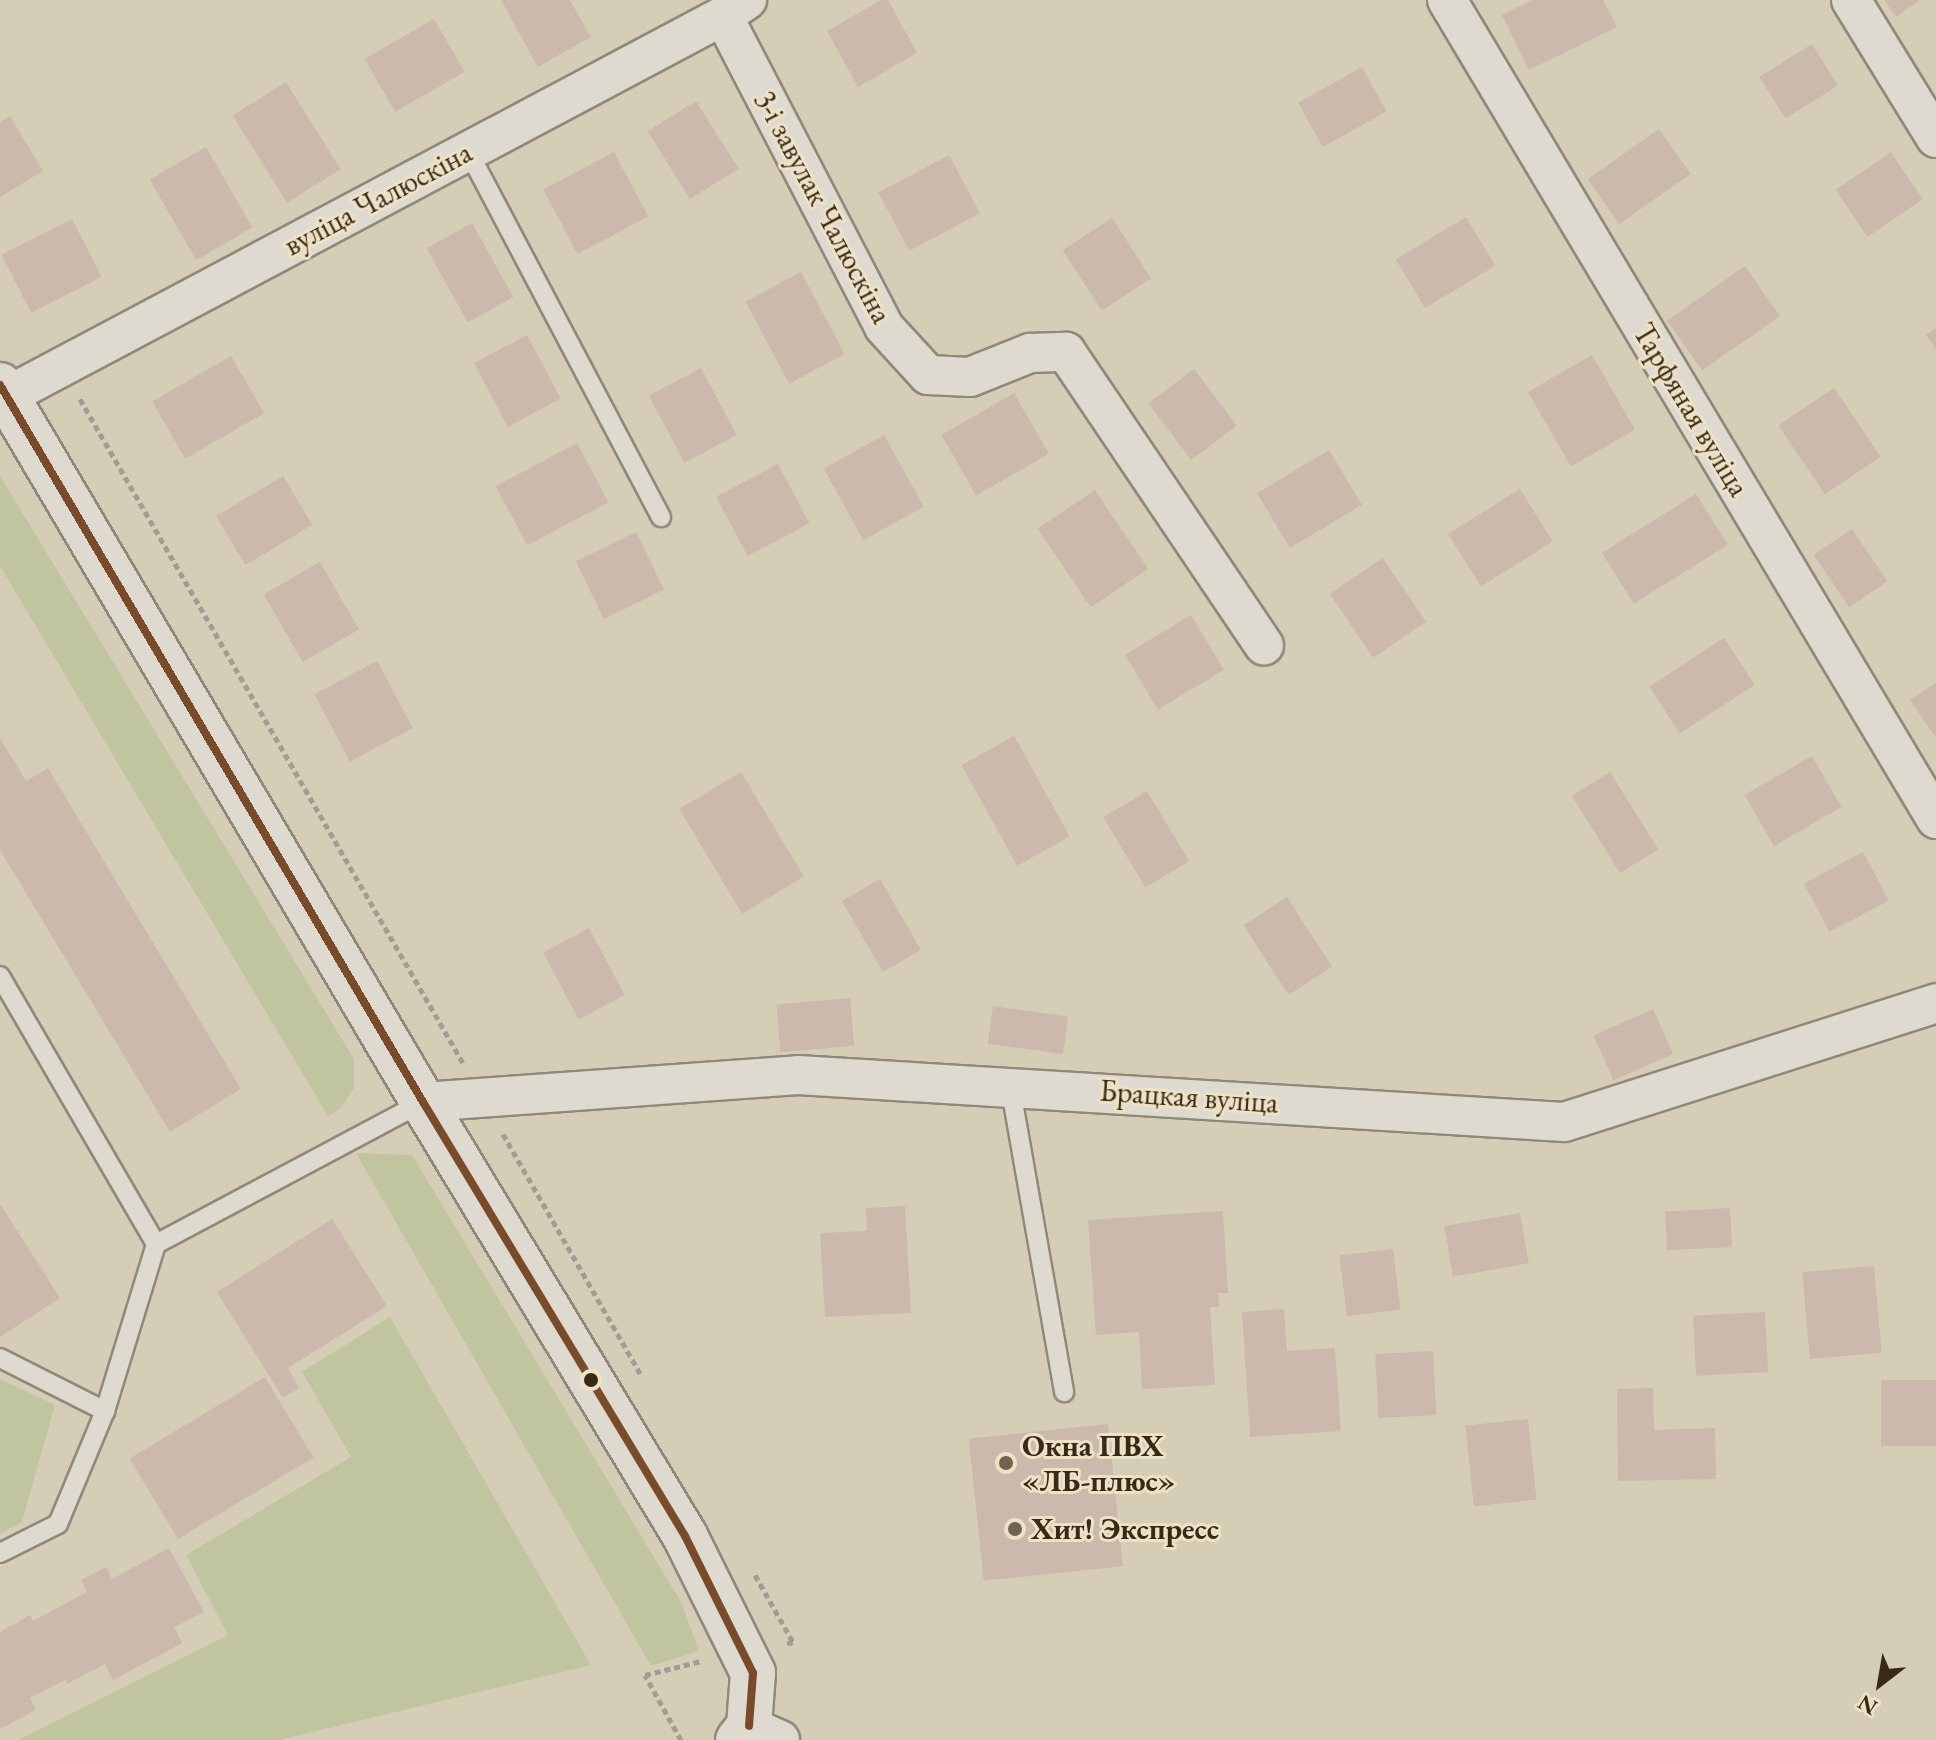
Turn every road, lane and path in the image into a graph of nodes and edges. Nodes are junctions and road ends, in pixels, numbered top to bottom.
1 (1447, 0) edge
2 (1851, 0) edge
3 (735, 8) edge
4 (1936, 138) edge
5 (468, 151) junction
6 (3, 390) edge
7 (661, 517) dead end
8 (1264, 645) dead end
9 (1929, 794) edge
10 (0, 976) edge
11 (1936, 1003) edge
12 (1010, 1085) junction
13 (423, 1102) junction
14 (156, 1244) junction
15 (0, 1358) edge
16 (1064, 1392) dead end
17 (105, 1411) junction
18 (0, 1553) edge
19 (645, 1675) dead end
20 (756, 1735) edge
21 (681, 1740) edge

1 - 9 street, Тарфяная вуліца
2 - 4 street
3 - 5 street, вуліца Чалюскіна
3 - 8 street, 3-і завулак Чалюскіна
5 - 6 street, вуліца Чалюскіна
5 - 7 lane
6 - 13 main road
10 - 14 lane
11 - 12 street, Брацкая вуліца
12 - 13 street, Брацкая вуліца
12 - 16 lane
13 - 14 lane
13 - 20 main road
14 - 17 lane
15 - 17 lane
17 - 18 lane
19 - 21 path

